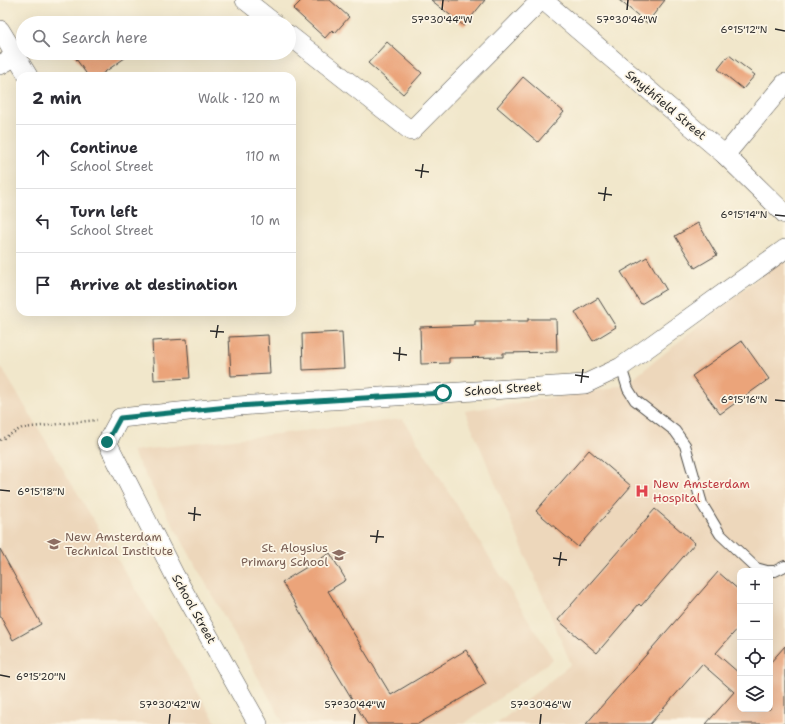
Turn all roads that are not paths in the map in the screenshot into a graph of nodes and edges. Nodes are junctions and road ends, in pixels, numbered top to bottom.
1 (245, 0) edge
2 (542, 0) edge
3 (265, 16) edge
4 (0, 30) edge
5 (296, 40) edge
6 (7, 61) edge
7 (22, 72) edge
8 (785, 83) edge
9 (725, 155) junction
10 (785, 214) edge
11 (783, 250) edge
12 (621, 367) junction
13 (785, 566) edge
14 (756, 568) edge
15 (773, 571) edge
16 (258, 724) edge

1 - 3 street
2 - 5 street
2 - 9 street, Smythfield Street
4 - 6 street
6 - 7 street
8 - 9 street
9 - 10 street, Smythfield Street
11 - 12 street, School Street
12 - 14 lane
12 - 16 street, School Street
13 - 15 lane

